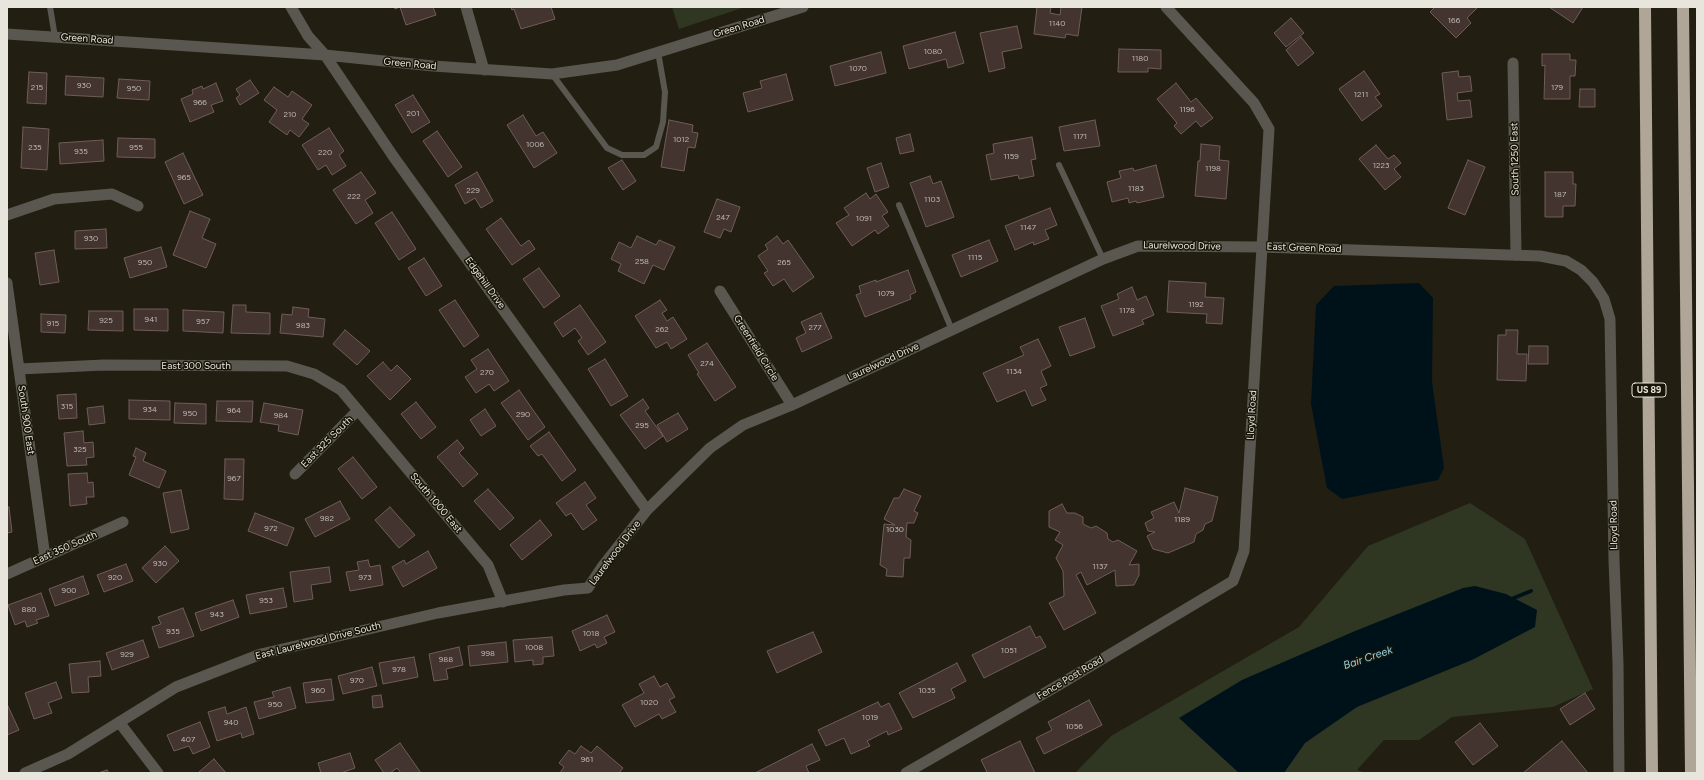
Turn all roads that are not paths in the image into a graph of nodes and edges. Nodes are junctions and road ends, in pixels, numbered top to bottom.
1 (50, 7) edge
2 (291, 7) edge
3 (466, 7) edge
4 (803, 7) edge
5 (1166, 7) edge
6 (1645, 7) edge
7 (1683, 7) edge
8 (7, 34) edge
9 (55, 38) junction
10 (658, 52) junction
11 (325, 55) junction
12 (1513, 63) dead end
13 (484, 70) junction
14 (552, 74) junction
15 (1059, 165) dead end
16 (899, 205) dead end
17 (138, 206) dead end
18 (7, 215) edge
19 (1262, 247) junction
20 (1516, 255) junction
21 (1103, 259) junction
22 (1593, 282) joint
23 (7, 283) edge
24 (720, 291) dead end
25 (952, 330) junction
26 (19, 369) junction
27 (792, 405) junction
28 (358, 410) junction
29 (295, 474) dead end
30 (647, 510) junction
31 (123, 522) dead end
32 (44, 557) junction
33 (7, 574) edge
34 (1233, 581) joint
35 (564, 590) joint
36 (503, 602) junction
37 (119, 722) junction
38 (25, 773) edge
39 (158, 773) edge
40 (906, 773) edge
41 (1619, 773) edge
42 (1652, 773) edge
43 (1691, 773) edge

1 - 9 lane
2 - 11 street, Edgehill Drive
3 - 13 street
4 - 10 street, Green Road
5 - 19 street, East Green Road
6 - 42 highway, US 89
7 - 43 highway
8 - 9 street, Green Road
9 - 11 street, Green Road
10 - 14 street, Green Road
10 - 14 lane
11 - 13 street, Green Road
11 - 30 street, Edgehill Drive
12 - 20 street, South 1250 East
13 - 14 street, Green Road
15 - 21 lane
16 - 25 lane
17 - 18 street
19 - 20 street, East Green Road
19 - 21 street, Laurelwood Drive
19 - 34 street, Lloyd Road
20 - 22 street, East Green Road
21 - 25 street, Laurelwood Drive
22 - 41 street, Lloyd Road
23 - 26 street, South 900 East
24 - 27 street, Greenfield Circle
25 - 27 street, Laurelwood Drive
26 - 28 street, East 300 South
26 - 32 street, South 900 East
27 - 30 street, Laurelwood Drive
28 - 29 street, East 325 South
28 - 36 street, South 1000 East
30 - 35 street, Laurelwood Drive
31 - 32 street, East 350 South
32 - 33 street, East 350 South
34 - 40 street, Fence Post Road
35 - 36 street, East Laurelwood Drive South
36 - 37 street, East Laurelwood Drive South
37 - 38 street, East Laurelwood Drive South
37 - 39 street

